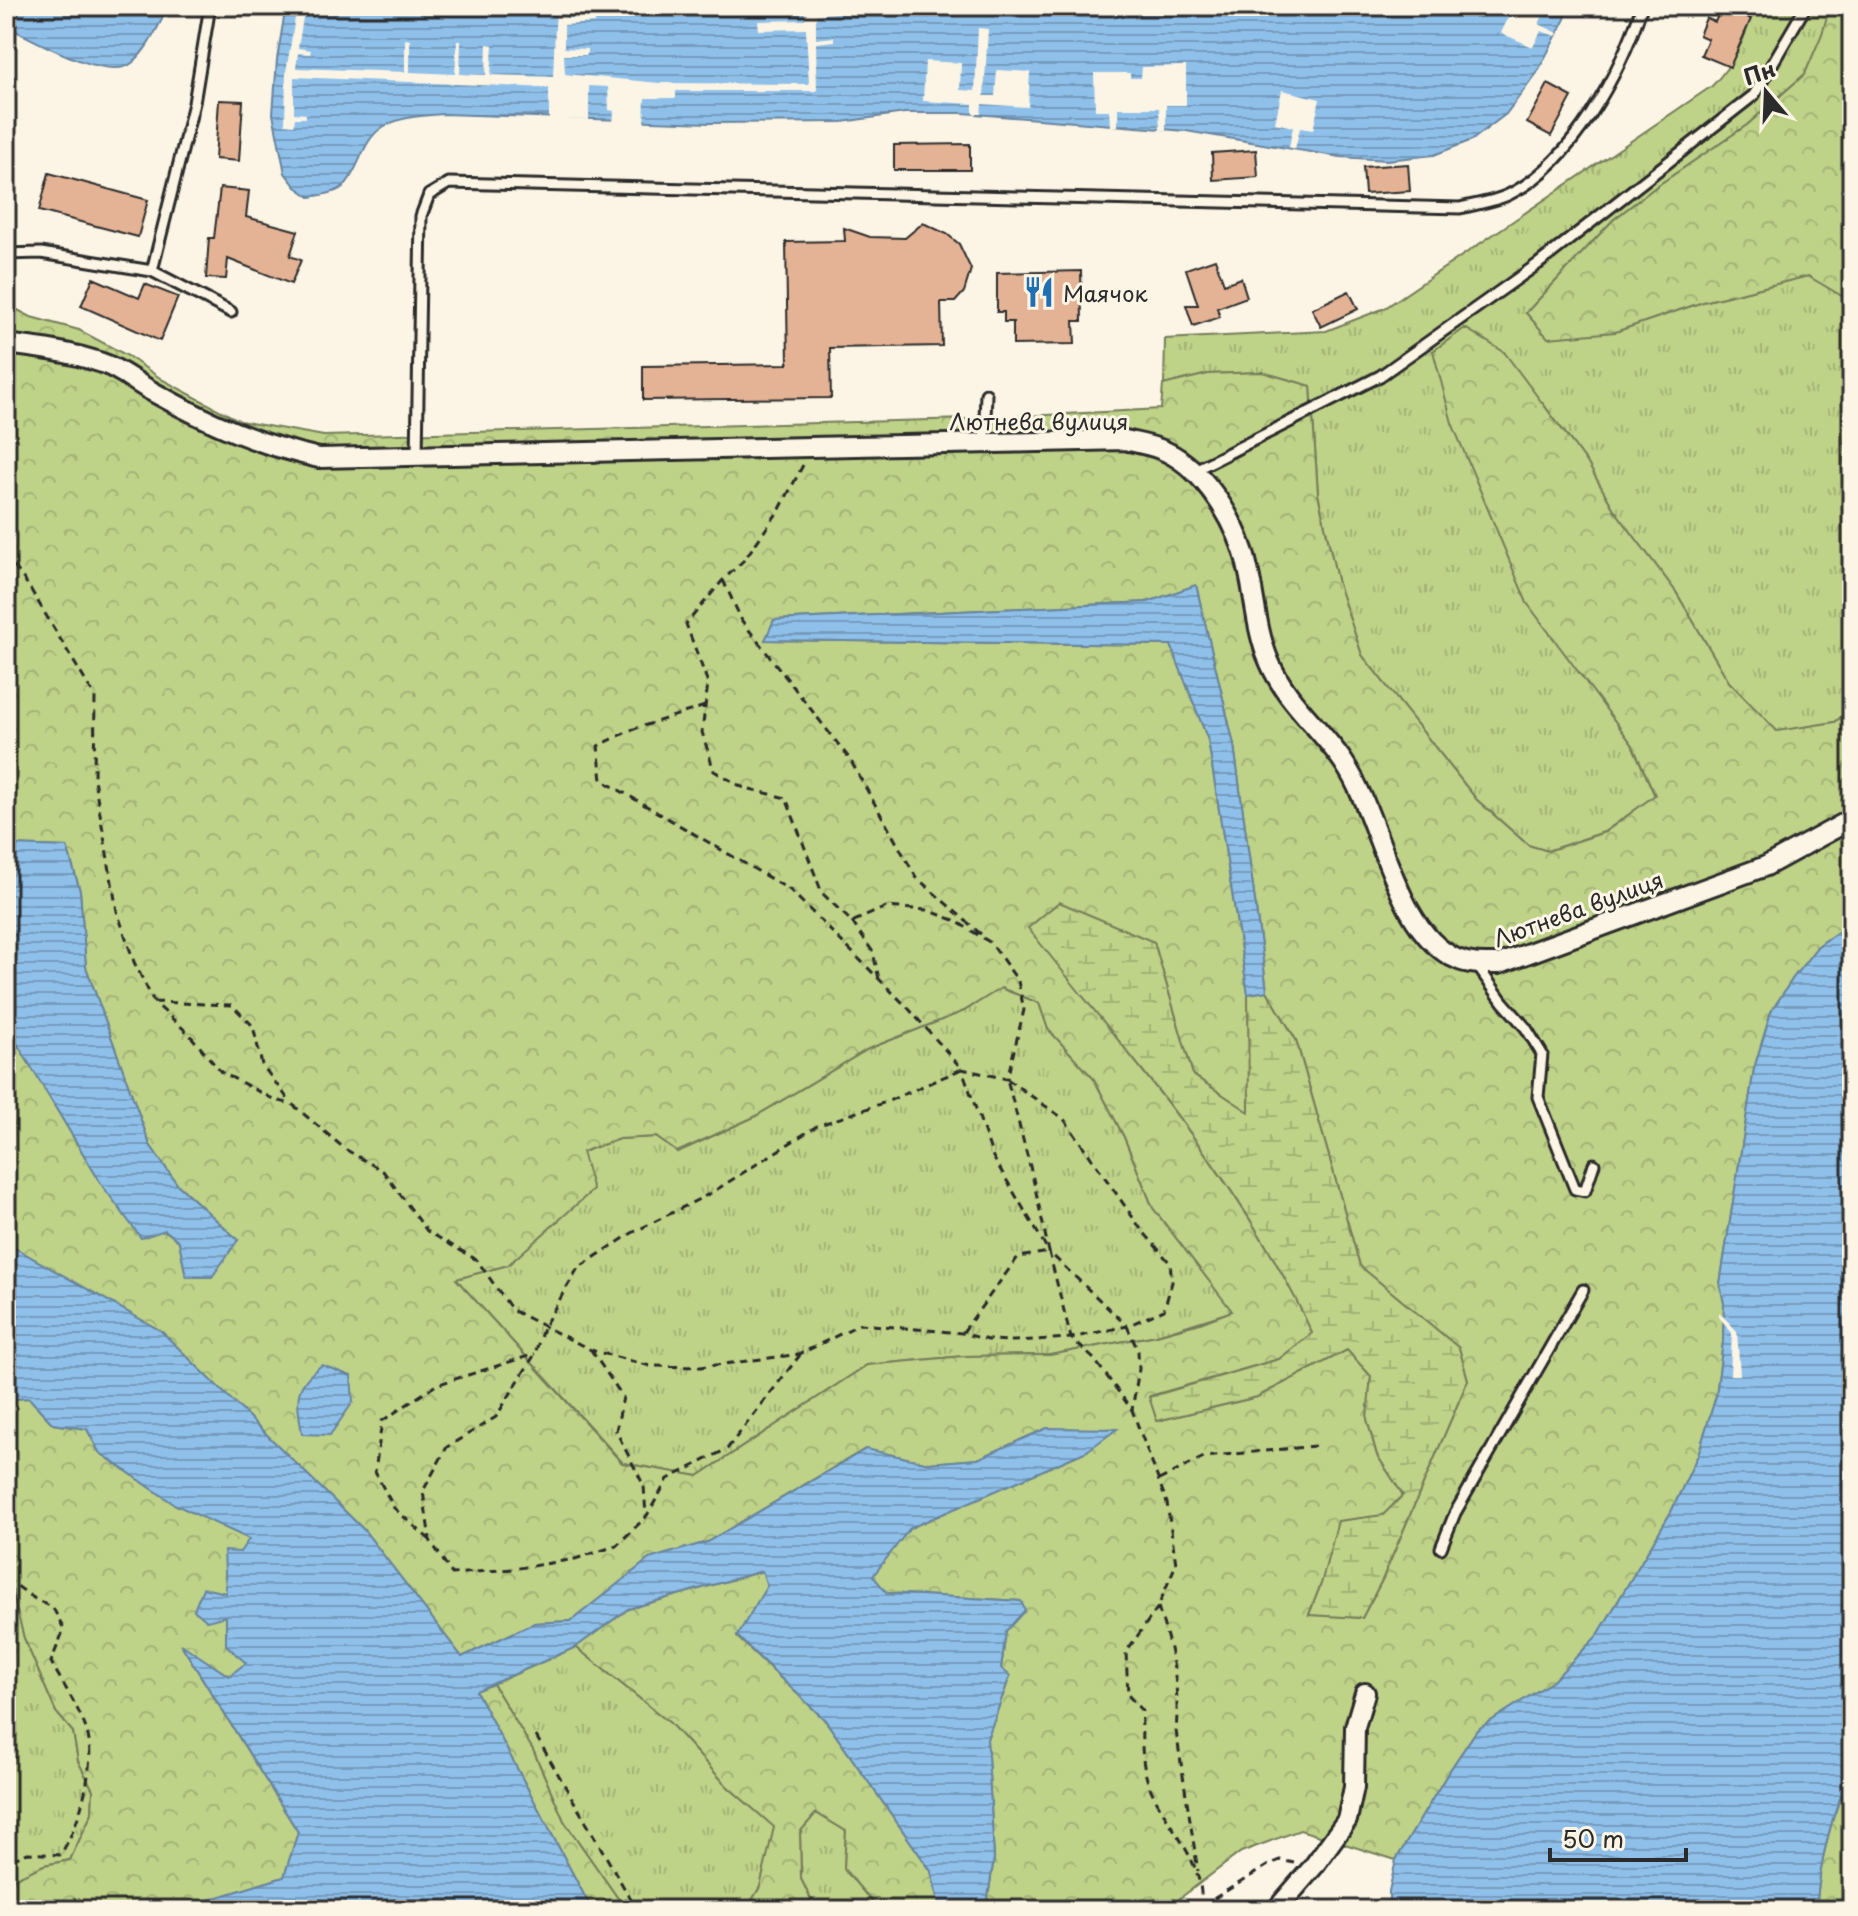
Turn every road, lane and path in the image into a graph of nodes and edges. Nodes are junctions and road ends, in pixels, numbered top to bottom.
1 (210, 6) edge
2 (1642, 6) edge
3 (1806, 6) edge
4 (6, 254) edge
5 (152, 271) junction
6 (231, 312) dead end
7 (6, 344) edge
8 (986, 394) dead end
9 (984, 443) junction
10 (812, 447) junction
11 (417, 457) junction
12 (1193, 471) junction
13 (6, 555) edge
14 (723, 580) junction
15 (705, 706) junction
16 (1852, 819) edge
17 (852, 922) junction
18 (991, 943) junction
19 (1476, 964) junction
20 (880, 979) junction
21 (154, 1002) junction
22 (962, 1069) junction
23 (1007, 1079) junction
24 (292, 1104) junction
25 (1594, 1164) dead end
26 (1049, 1252) junction
27 (1583, 1290) dead end
28 (1127, 1326) junction
29 (543, 1328) junction
30 (962, 1333) junction
31 (1071, 1338) junction
32 (591, 1350) junction
33 (535, 1354) junction
34 (800, 1354) junction
35 (1132, 1410) junction
36 (1315, 1446) dead end
37 (1159, 1480) junction
38 (646, 1517) junction
39 (430, 1540) junction
40 (1441, 1548) dead end
41 (6, 1578) edge
42 (1158, 1607) junction
43 (1365, 1693) dead end
44 (536, 1736) dead end
45 (6, 1862) edge
46 (1313, 1867) junction
47 (1199, 1876) junction
48 (1201, 1908) edge
49 (637, 1910) edge
50 (1276, 1910) edge

1 - 5 lane
2 - 11 lane
3 - 12 lane
4 - 5 lane
5 - 6 lane
7 - 11 street, Лютнева вулиця
8 - 9 lane
9 - 10 street, Лютнева вулиця
9 - 12 street, Лютнева вулиця
10 - 11 street, Лютнева вулиця
10 - 14 path
12 - 19 street, Лютнева вулиця
13 - 21 path
14 - 15 path
14 - 18 path
15 - 17 path
15 - 20 path
16 - 19 street, Лютнева вулиця
17 - 18 path
17 - 20 path
18 - 23 path
19 - 25 lane
20 - 22 path
21 - 24 path
21 - 24 path
22 - 23 path
22 - 26 path
22 - 29 path
23 - 26 path
23 - 28 path
24 - 29 path
26 - 28 path
26 - 30 path
26 - 31 path
27 - 40 lane
28 - 31 path
28 - 35 path
29 - 32 path
29 - 33 path
30 - 31 path
30 - 34 path
31 - 35 path
32 - 34 path
32 - 38 path
33 - 39 path
33 - 39 path
34 - 38 path
35 - 37 path
36 - 37 path
37 - 42 path
38 - 39 path
41 - 45 path
42 - 47 path
42 - 47 path
43 - 46 street
44 - 49 path
46 - 48 path
46 - 50 street
47 - 48 path

